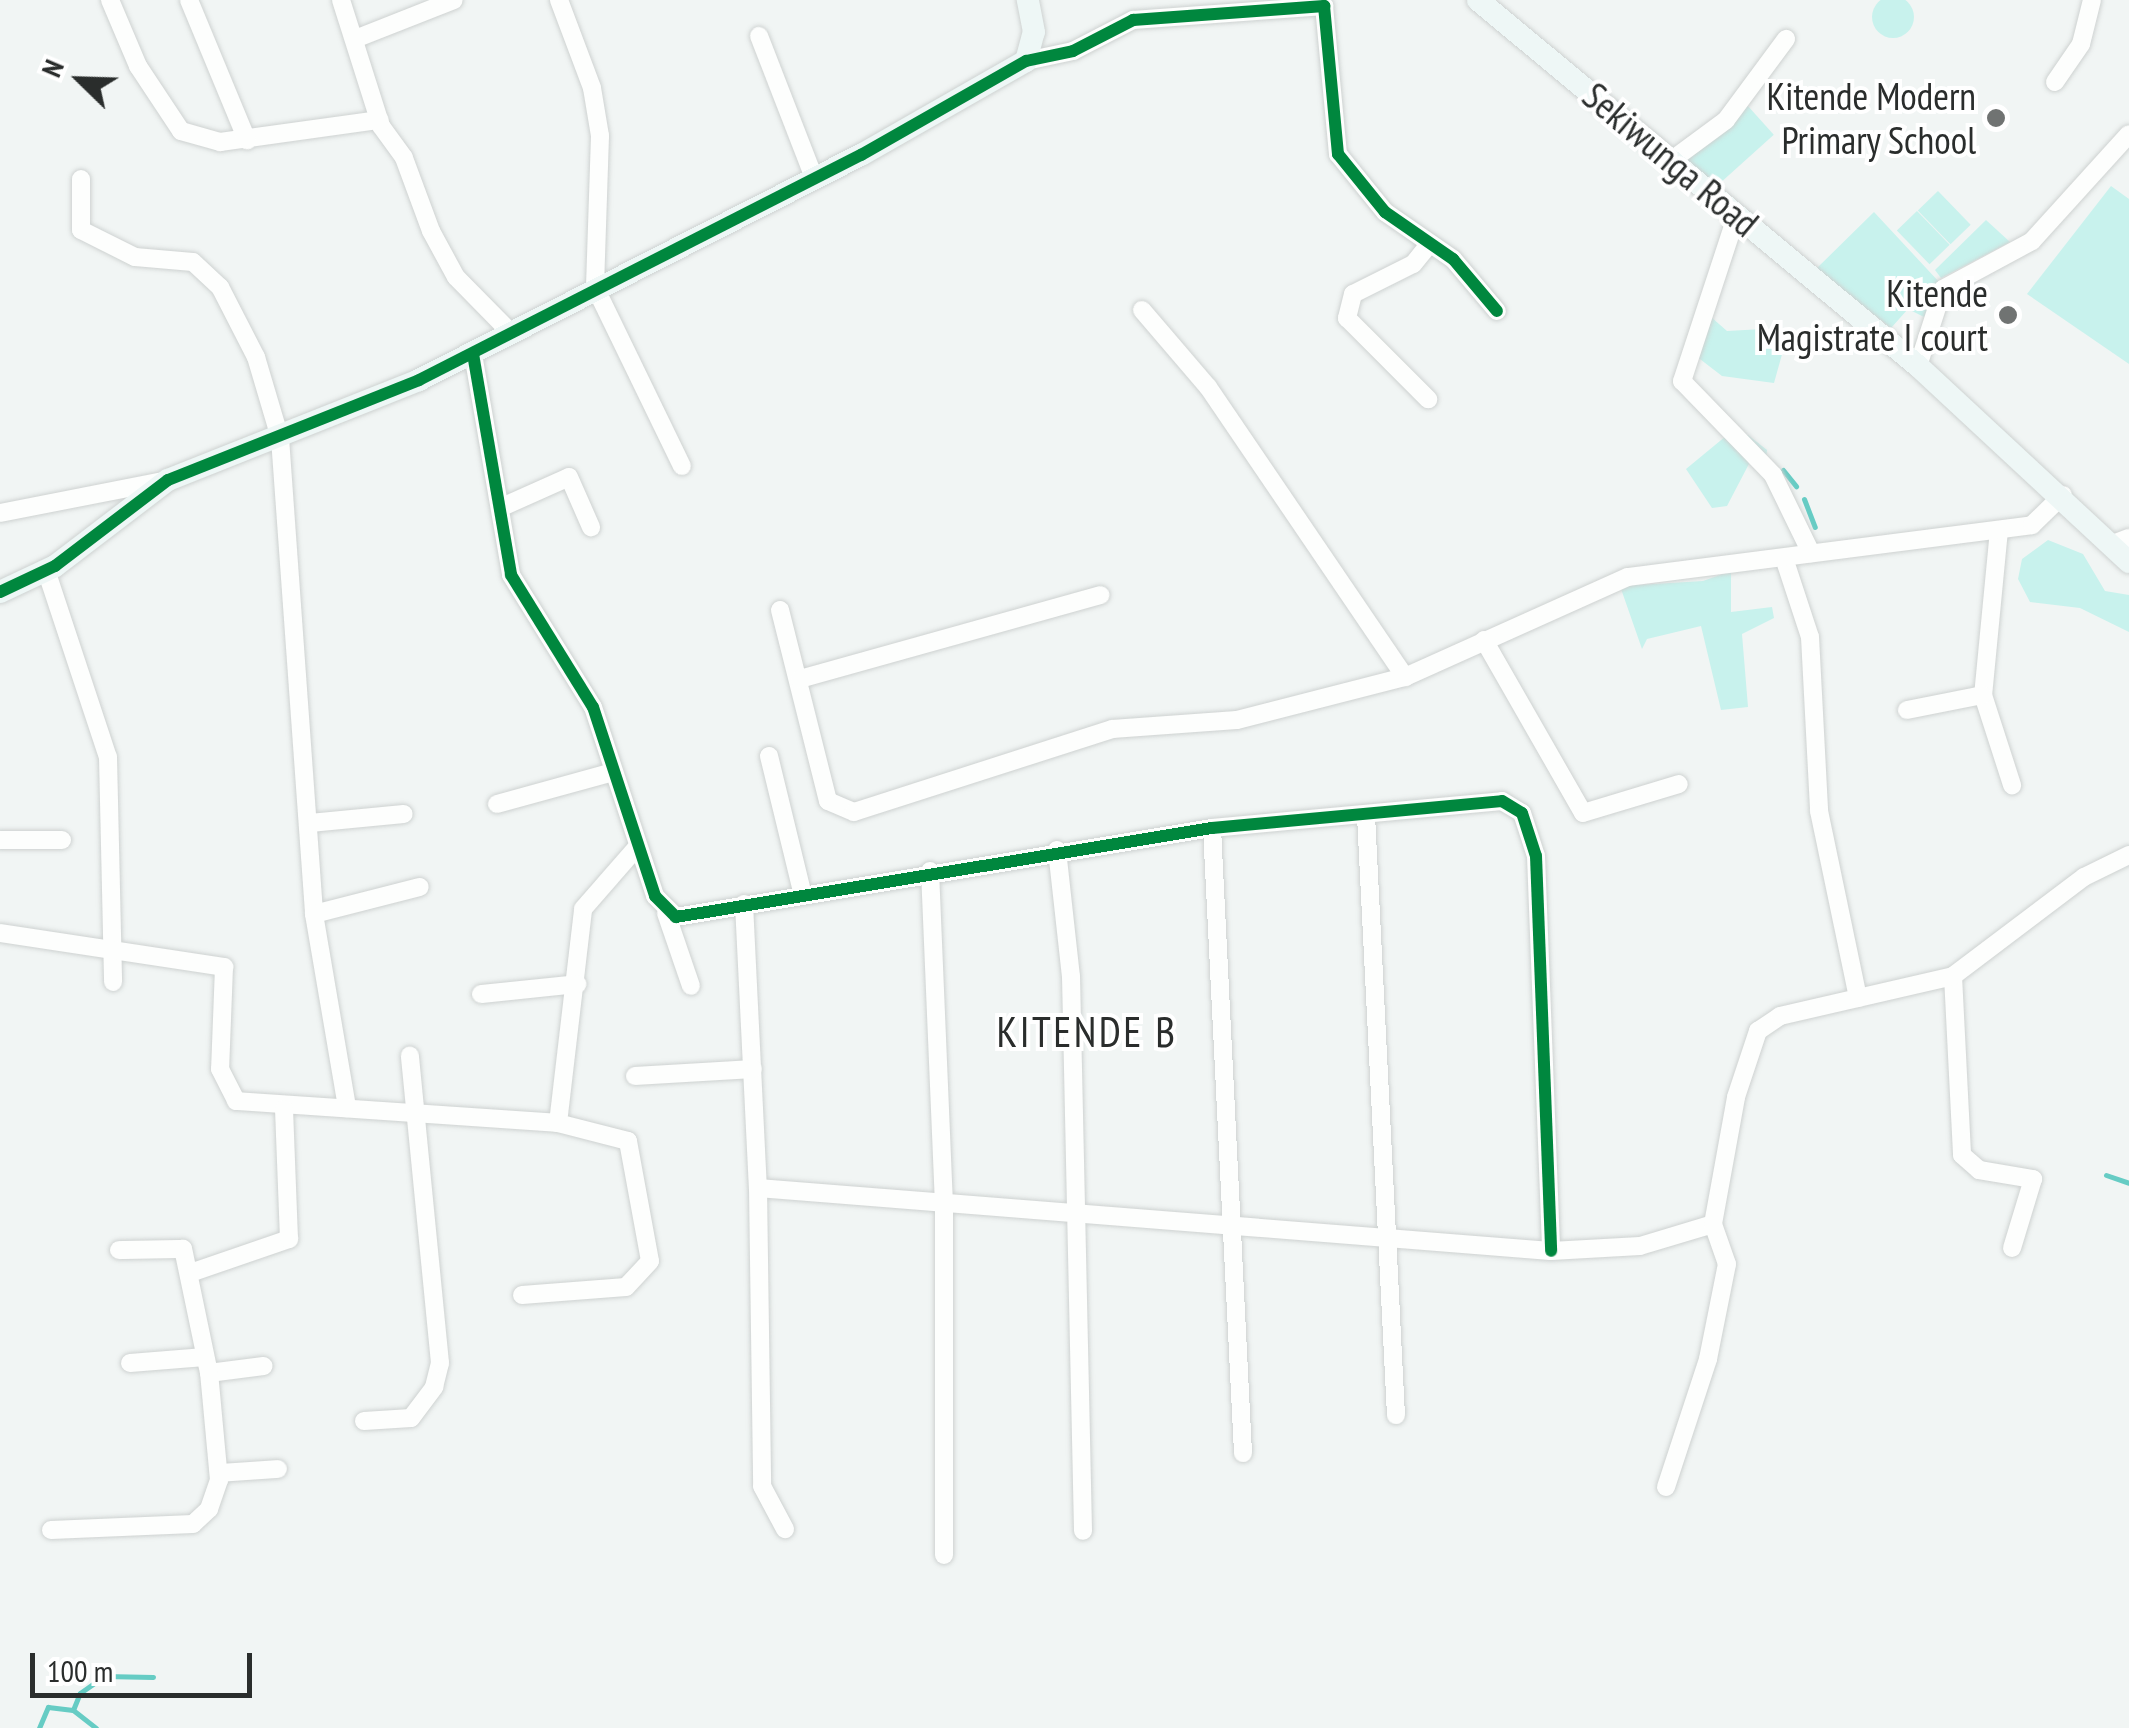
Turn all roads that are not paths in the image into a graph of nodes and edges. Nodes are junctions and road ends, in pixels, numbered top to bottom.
1 (110, 0) edge
2 (189, 0) edge
3 (341, 0) edge
4 (454, 0) edge
5 (559, 0) edge
6 (1028, 0) edge
7 (1478, 0) edge
8 (2092, 0) edge
9 (759, 36) dead end
10 (355, 39) junction
11 (1786, 39) dead end
12 (1026, 61) junction
13 (2055, 82) dead end
14 (379, 120) junction
15 (2129, 134) edge
16 (247, 140) junction
17 (1672, 160) junction
18 (813, 175) junction
19 (81, 179) dead end
20 (1736, 217) junction
21 (1427, 247) junction
22 (595, 287) junction
23 (1142, 310) dead end
24 (1497, 311) dead end
25 (510, 332) junction
26 (473, 354) junction
27 (1918, 366) junction
28 (1428, 400) dead end
29 (280, 438) junction
30 (682, 466) dead end
31 (168, 480) junction
32 (2063, 496) junction
33 (502, 507) junction
34 (0, 513) edge
35 (591, 527) dead end
36 (1999, 530) junction
37 (2124, 548) edge
38 (1811, 553) junction
39 (1785, 560) junction
40 (46, 570) junction
41 (0, 592) edge
42 (1100, 595) dead end
43 (780, 610) dead end
44 (1484, 640) junction
45 (1405, 677) junction
46 (800, 679) junction
47 (1984, 695) junction
48 (1907, 710) dead end
49 (769, 756) dead end
50 (613, 772) junction
51 (1679, 784) dead end
52 (2012, 785) dead end
53 (496, 804) dead end
54 (404, 814) dead end
55 (1366, 815) junction
56 (310, 824) junction
57 (1212, 828) junction
58 (0, 840) edge
59 (62, 840) dead end
60 (637, 847) junction
61 (1057, 850) junction
62 (2129, 855) edge
63 (930, 871) junction
64 (420, 887) dead end
65 (802, 891) junction
66 (744, 904) junction
67 (666, 913) junction
68 (314, 914) junction
69 (0, 933) edge
70 (112, 948) junction
71 (1953, 976) junction
72 (114, 982) dead end
73 (577, 984) junction
74 (691, 986) dead end
75 (481, 994) dead end
76 (1858, 998) junction
77 (410, 1055) dead end
78 (753, 1068) junction
79 (635, 1076) dead end
80 (346, 1108) junction
81 (414, 1108) junction
82 (284, 1109) junction
83 (558, 1123) junction
84 (758, 1188) junction
85 (944, 1204) junction
86 (1077, 1218) junction
87 (1229, 1224) junction
88 (1714, 1224) junction
89 (1386, 1242) junction
90 (2012, 1248) dead end
91 (118, 1250) dead end
92 (1552, 1251) junction
93 (190, 1272) junction
94 (522, 1294) dead end
95 (130, 1362) dead end
96 (206, 1365) junction
97 (264, 1366) dead end
98 (1396, 1415) dead end
99 (364, 1421) dead end
100 (1243, 1453) dead end
101 (278, 1469) dead end
102 (218, 1474) junction
103 (1666, 1488) dead end
104 (51, 1530) dead end
105 (785, 1530) dead end
106 (1083, 1530) dead end
107 (944, 1556) dead end

1 - 16 street
2 - 16 street
3 - 10 street
4 - 10 street
5 - 22 street
6 - 12 street
7 - 17 street, Sekiwunga Road
8 - 13 street
9 - 18 street
10 - 14 street
11 - 17 street
12 - 18 street
12 - 21 street
14 - 16 street
14 - 25 street
15 - 27 street
17 - 20 street, Sekiwunga Road
18 - 22 street
19 - 29 street
20 - 27 street, Sekiwunga Road
20 - 38 street
21 - 24 street
21 - 28 street
22 - 25 street
22 - 30 street
23 - 45 street
25 - 26 street
26 - 29 street
26 - 33 street
27 - 32 street, Sekiwunga Road
29 - 31 street
29 - 56 street
31 - 34 street
31 - 40 street
32 - 36 street
32 - 37 street, Sekiwunga Road
33 - 35 street
33 - 50 street
36 - 38 street
36 - 47 street
38 - 39 street
39 - 44 street
39 - 76 street
40 - 41 street
40 - 70 street
42 - 46 street
43 - 46 street
44 - 45 street
44 - 51 street
45 - 46 street
47 - 48 street
47 - 52 street
49 - 65 street
50 - 53 street
50 - 60 street
54 - 56 street
55 - 57 street
55 - 89 street
55 - 92 street
56 - 68 street
57 - 61 street
57 - 87 street
58 - 59 street
60 - 67 street
60 - 73 street
61 - 63 street
61 - 86 street
62 - 71 street
63 - 65 street
63 - 85 street
64 - 68 street
65 - 66 street
66 - 67 street
66 - 78 street
67 - 74 street
68 - 80 street
69 - 70 street
70 - 72 street
70 - 82 street
71 - 76 street
71 - 90 street
73 - 75 street
73 - 83 street
76 - 88 street
77 - 81 street
78 - 79 street
78 - 84 street
80 - 81 street
80 - 82 street
81 - 83 street
81 - 99 street
82 - 93 street
83 - 94 street
84 - 85 street
84 - 105 street
85 - 86 street
85 - 107 street
86 - 87 street
86 - 106 street
87 - 89 street
87 - 100 street
88 - 92 street
88 - 103 street
89 - 92 street
89 - 98 street
91 - 93 street
93 - 96 street
95 - 96 street
96 - 97 street
96 - 102 street
101 - 102 street
102 - 104 street

